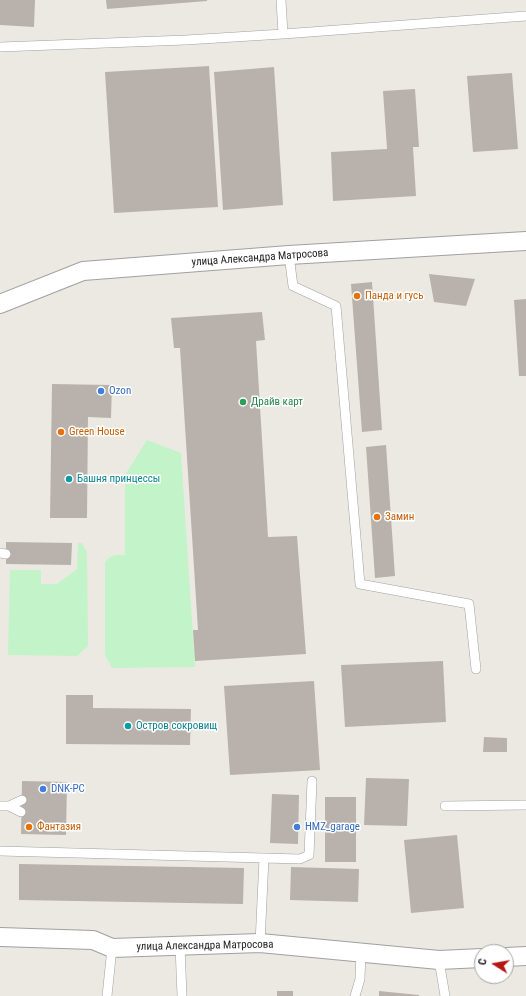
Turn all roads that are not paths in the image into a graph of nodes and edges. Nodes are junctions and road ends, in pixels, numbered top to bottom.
1 (281, 0) edge
2 (526, 16) edge
3 (284, 34) junction
4 (0, 47) edge
5 (526, 241) edge
6 (289, 255) junction
7 (0, 304) edge
8 (476, 669) dead end
9 (312, 781) dead end
10 (22, 800) dead end
11 (526, 805) edge
12 (5, 806) edge
13 (445, 806) dead end
14 (22, 812) dead end
15 (0, 851) edge
16 (264, 858) junction
17 (0, 937) edge
18 (260, 943) junction
19 (180, 946) junction
20 (112, 948) junction
21 (361, 952) junction
22 (526, 956) edge
23 (514, 957) edge
24 (474, 958) edge
25 (439, 960) junction
26 (107, 996) edge
27 (182, 996) edge
28 (355, 996) edge
29 (444, 996) edge

1 - 3 lane
2 - 3 lane
3 - 4 lane
5 - 6 street, улица Александра Матросова
6 - 7 street, улица Александра Матросова
6 - 8 lane
9 - 16 lane
10 - 12 lane
11 - 13 lane
12 - 14 lane
15 - 16 lane
16 - 18 lane
17 - 20 street, улица Александра Матросова
18 - 19 street, улица Александра Матросова
18 - 21 street, улица Александра Матросова
19 - 20 street, улица Александра Матросова
19 - 27 lane
20 - 26 lane
21 - 25 street, улица Александра Матросова
21 - 28 lane
22 - 23 street
24 - 25 street, улица Александра Матросова
25 - 29 lane

